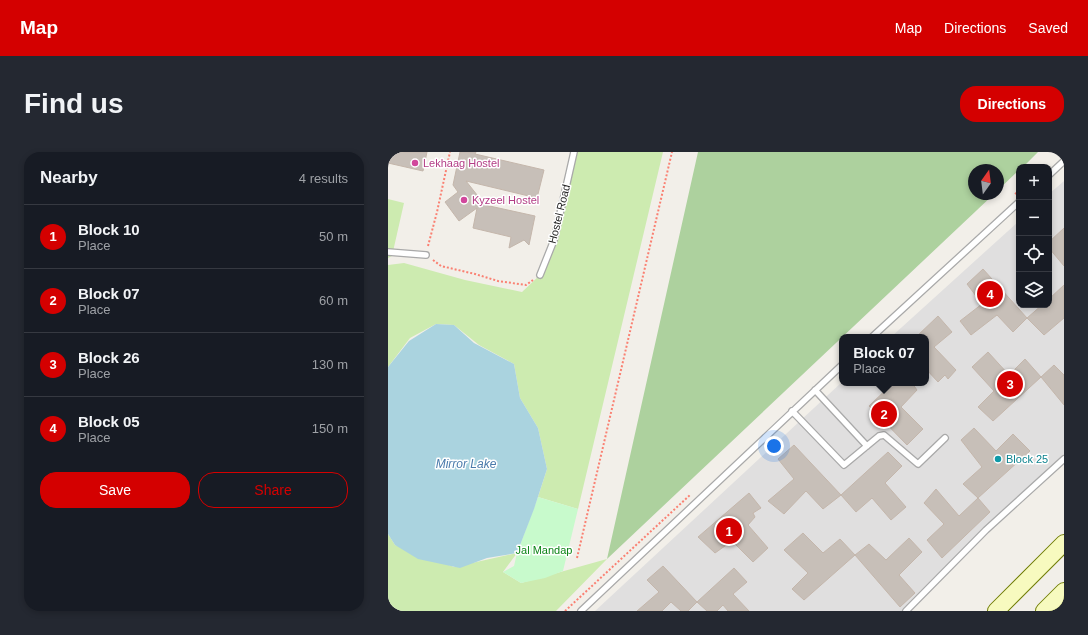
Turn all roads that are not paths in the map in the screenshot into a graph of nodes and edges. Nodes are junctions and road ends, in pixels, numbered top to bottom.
1 (574, 152) edge
2 (1064, 161) edge
3 (1052, 172) edge
4 (1016, 205) edge
5 (388, 252) edge
6 (426, 255) road end
7 (540, 275) road end
8 (875, 334) edge
9 (839, 368) edge
10 (815, 390) junction
11 (792, 411) junction
12 (945, 438) dead end
13 (867, 446) junction
14 (1064, 459) edge
15 (1064, 543) edge
16 (1064, 591) edge
17 (581, 611) edge
18 (906, 611) edge
19 (996, 611) edge
20 (1044, 611) edge

1 - 7 lane, Hostel Road
2 - 3 lane
4 - 8 lane
5 - 6 lane
9 - 10 lane
10 - 11 lane
10 - 13 lane
11 - 13 lane
11 - 17 lane
12 - 13 lane
14 - 18 lane
15 - 19 street
16 - 20 street

